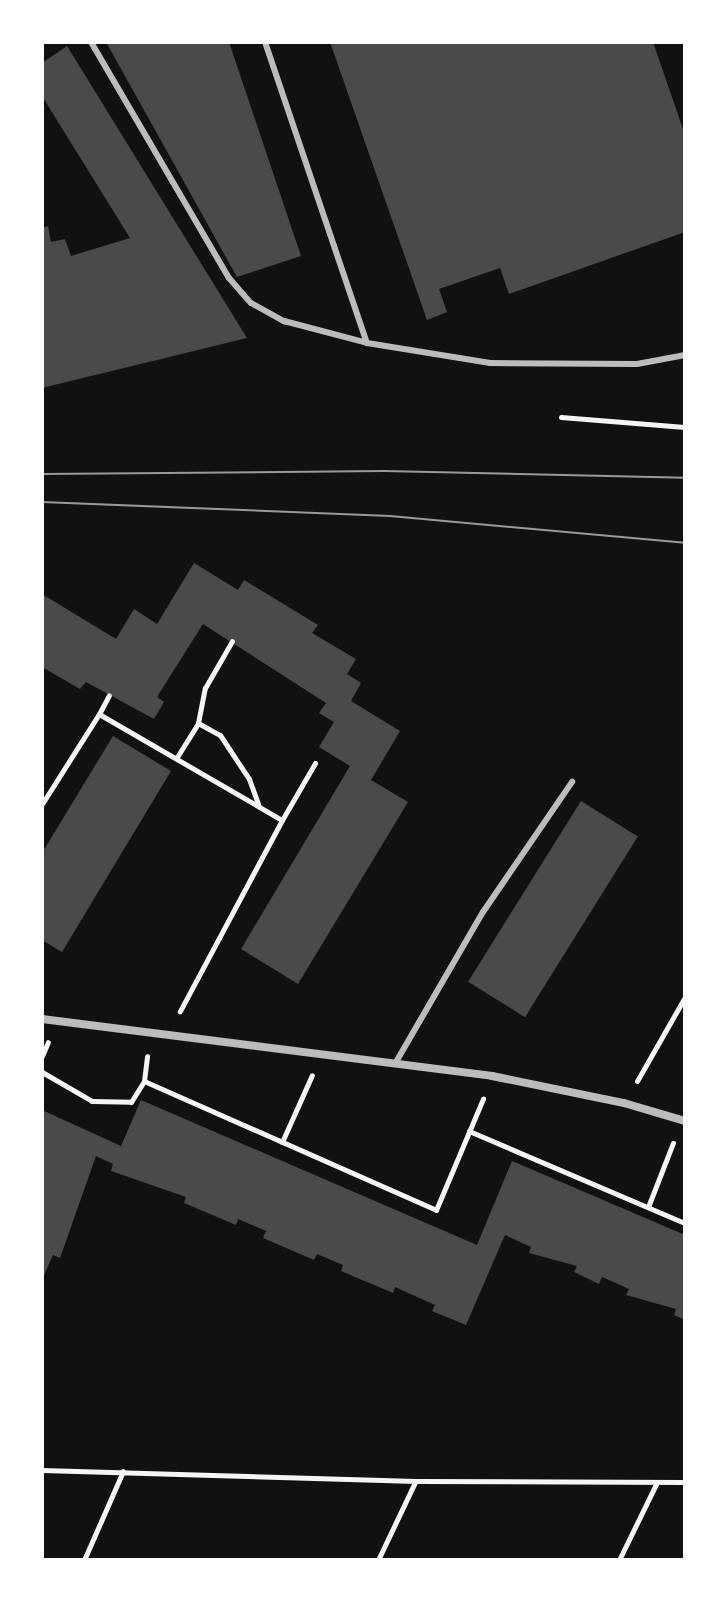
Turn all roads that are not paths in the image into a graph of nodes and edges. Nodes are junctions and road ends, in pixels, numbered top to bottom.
1 (91, 42) edge
2 (265, 42) edge
3 (367, 343) junction
4 (685, 355) edge
5 (572, 782) dead end
6 (42, 1019) edge
7 (396, 1062) junction
8 (683, 1120) edge

1 - 3 lane
2 - 3 lane
3 - 4 lane
5 - 7 lane
6 - 7 street
7 - 8 street

